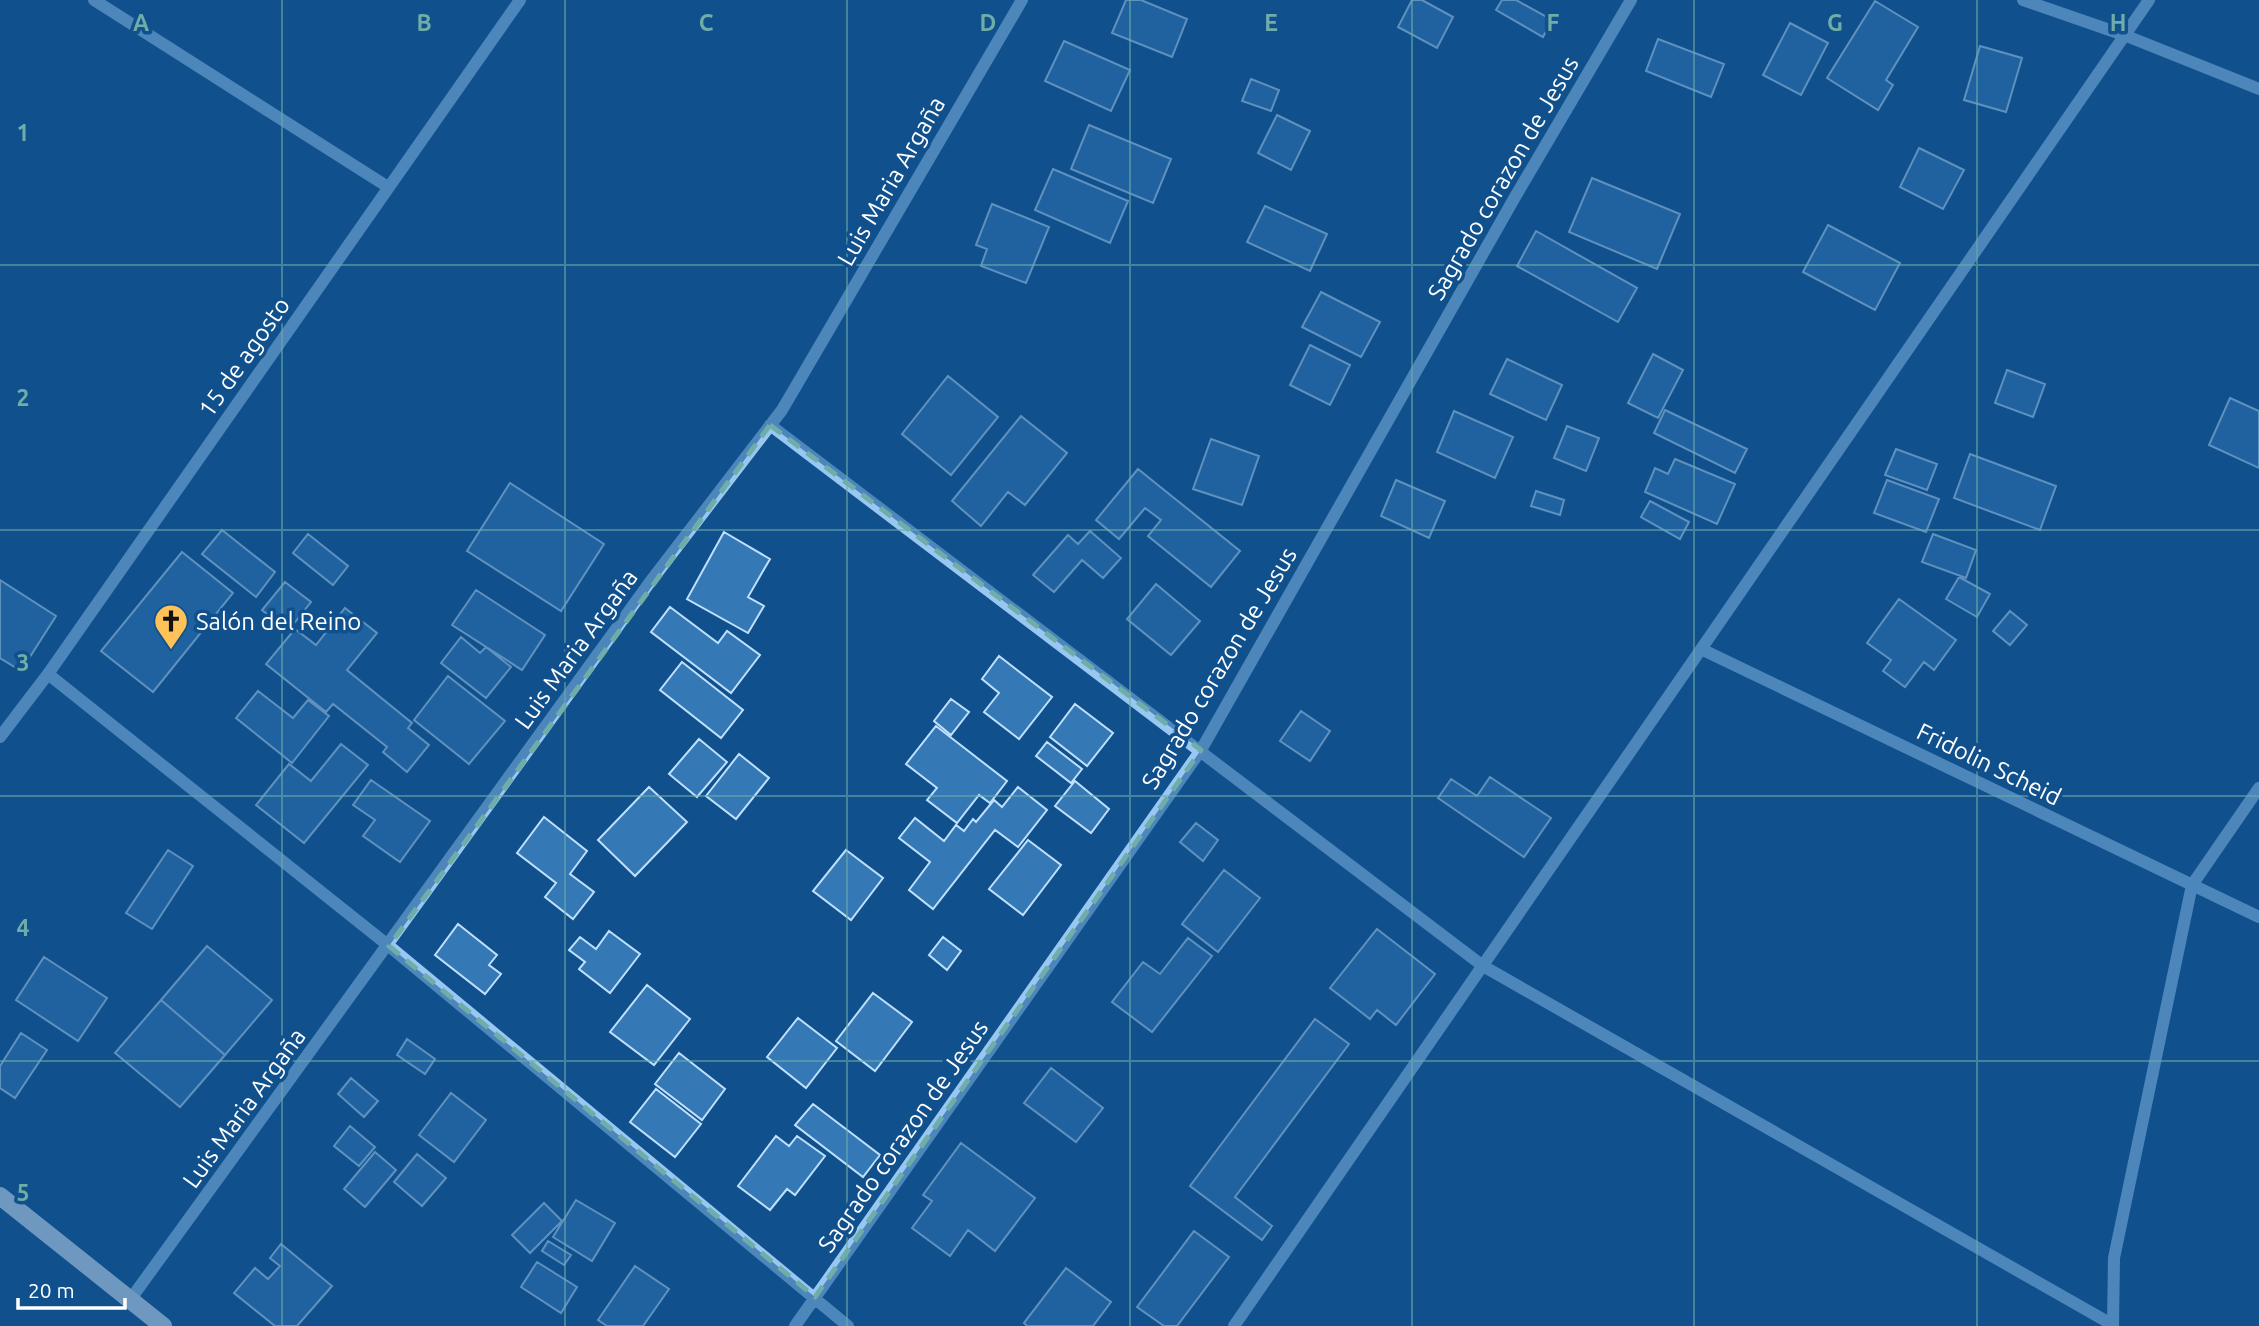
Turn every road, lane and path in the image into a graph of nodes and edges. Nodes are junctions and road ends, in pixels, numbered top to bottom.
1 (94, 0) edge
2 (520, 0) edge
3 (1022, 0) edge
4 (1631, 0) edge
5 (2023, 0) edge
6 (2148, 0) edge
7 (2124, 35) junction
8 (2259, 89) edge
9 (388, 187) junction
10 (770, 425) junction
11 (1701, 649) junction
12 (48, 674) junction
13 (0, 737) edge
14 (1200, 750) junction
15 (2259, 788) edge
16 (2192, 885) junction
17 (2259, 916) edge
18 (388, 946) junction
19 (1483, 966) junction
20 (0, 1196) edge
21 (815, 1297) junction
22 (130, 1300) junction
23 (2113, 1325) edge
24 (163, 1326) edge
25 (794, 1326) edge
26 (848, 1326) edge
27 (1234, 1326) edge

1 - 9 street
2 - 9 street, 15 de agosto
3 - 10 street, Luis Maria Argaña
4 - 14 street, Sagrado corazon de Jesus
5 - 7 street
6 - 7 street
7 - 8 street
7 - 11 street
9 - 12 street, 15 de agosto
10 - 14 street
10 - 18 street, Luis Maria Argaña
11 - 16 street, Fridolin Scheid
11 - 19 street
12 - 13 street, 15 de agosto
12 - 18 street
14 - 19 street
14 - 21 street, Sagrado corazon de Jesus
15 - 16 street
16 - 17 street, Fridolin Scheid
16 - 23 street
18 - 21 street
18 - 22 street, Luis Maria Argaña
19 - 23 street
19 - 27 street
20 - 22 main road
21 - 25 street, Sagrado corazon de Jesus
21 - 26 street
22 - 24 main road

